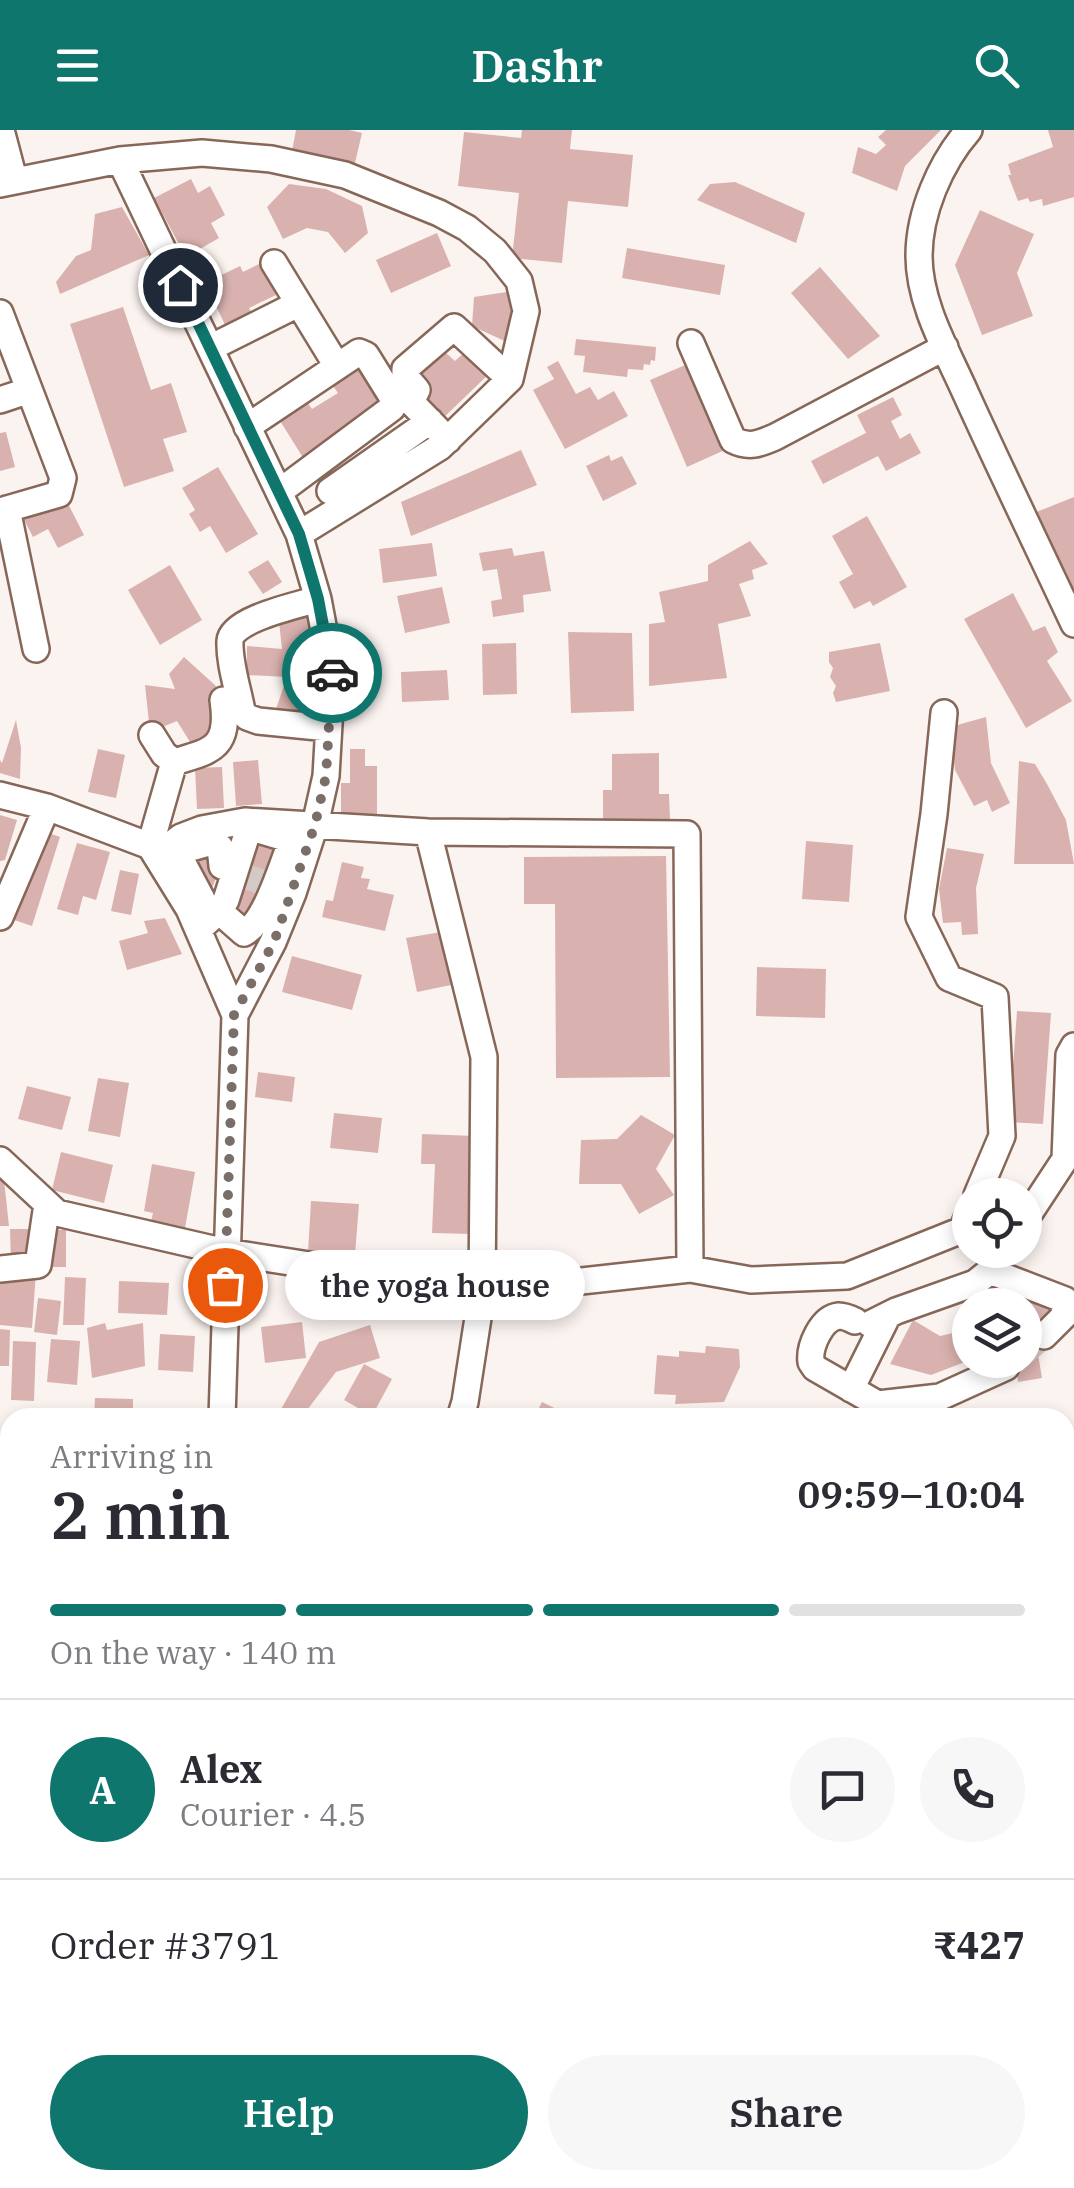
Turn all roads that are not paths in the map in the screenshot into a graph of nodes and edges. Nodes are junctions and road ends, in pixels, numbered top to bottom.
1 (2, 130) edge
2 (968, 130) edge
3 (120, 160) junction
4 (7, 181) edge
5 (274, 264) dead end
6 (298, 304) junction
7 (0, 314) edge
8 (691, 344) dead end
9 (945, 347) junction
10 (210, 348) junction
11 (336, 366) junction
12 (504, 373) junction
13 (27, 391) junction
14 (0, 400) edge
15 (248, 427) junction
16 (438, 430) junction
17 (330, 490) dead end
18 (278, 492) junction
19 (4, 510) edge
20 (299, 534) junction
21 (318, 599) junction
22 (1074, 624) edge
23 (36, 649) dead end
24 (223, 700) dead end
25 (944, 713) dead end
26 (328, 728) junction
27 (152, 735) dead end
28 (174, 762) junction
29 (0, 795) edge
30 (47, 806) junction
31 (428, 832) junction
32 (305, 837) junction
33 (161, 844) junction
34 (232, 871) junction
35 (204, 909) junction
36 (0, 917) edge
37 (262, 936) junction
38 (234, 1015) junction
39 (1074, 1046) edge
40 (1069, 1159) edge
41 (0, 1160) edge
42 (984, 1178) edge
43 (1042, 1196) edge
44 (47, 1204) junction
45 (952, 1234) edge
46 (226, 1252) junction
47 (0, 1268) edge
48 (990, 1268) edge
49 (1009, 1268) edge
50 (690, 1270) junction
51 (482, 1292) junction
52 (870, 1321) junction
53 (1044, 1336) tunnel mouth
54 (982, 1378) edge
55 (852, 1389) junction
56 (878, 1404) junction
57 (222, 1408) edge
58 (463, 1408) edge
59 (885, 1408) edge

1 - 4 street
2 - 9 street
3 - 4 street
3 - 10 street
3 - 12 street
5 - 6 street
6 - 10 street
6 - 11 street
7 - 13 street
8 - 9 street
9 - 22 street
10 - 15 street
11 - 15 street
11 - 18 street
12 - 16 street
12 - 16 street
13 - 14 street
13 - 19 street
15 - 18 street
16 - 17 street
16 - 20 street
18 - 20 street
19 - 23 street
20 - 21 street
21 - 26 street
21 - 26 street
24 - 28 street
25 - 42 street
26 - 32 street
27 - 28 street
28 - 33 street
29 - 30 street
30 - 33 street
30 - 36 street
31 - 32 street
31 - 50 street
31 - 51 street
32 - 33 street
32 - 34 street
32 - 37 street
33 - 34 street
33 - 35 street
34 - 35 street
35 - 37 street
35 - 38 street
37 - 38 street
38 - 46 street
39 - 40 street
40 - 43 street
41 - 44 street
44 - 46 street
44 - 47 street
45 - 50 street
46 - 51 street
46 - 57 street
48 - 52 street
49 - 53 street
50 - 51 street
51 - 58 street
52 - 55 street
52 - 55 street
54 - 56 street
55 - 56 street
56 - 59 street

